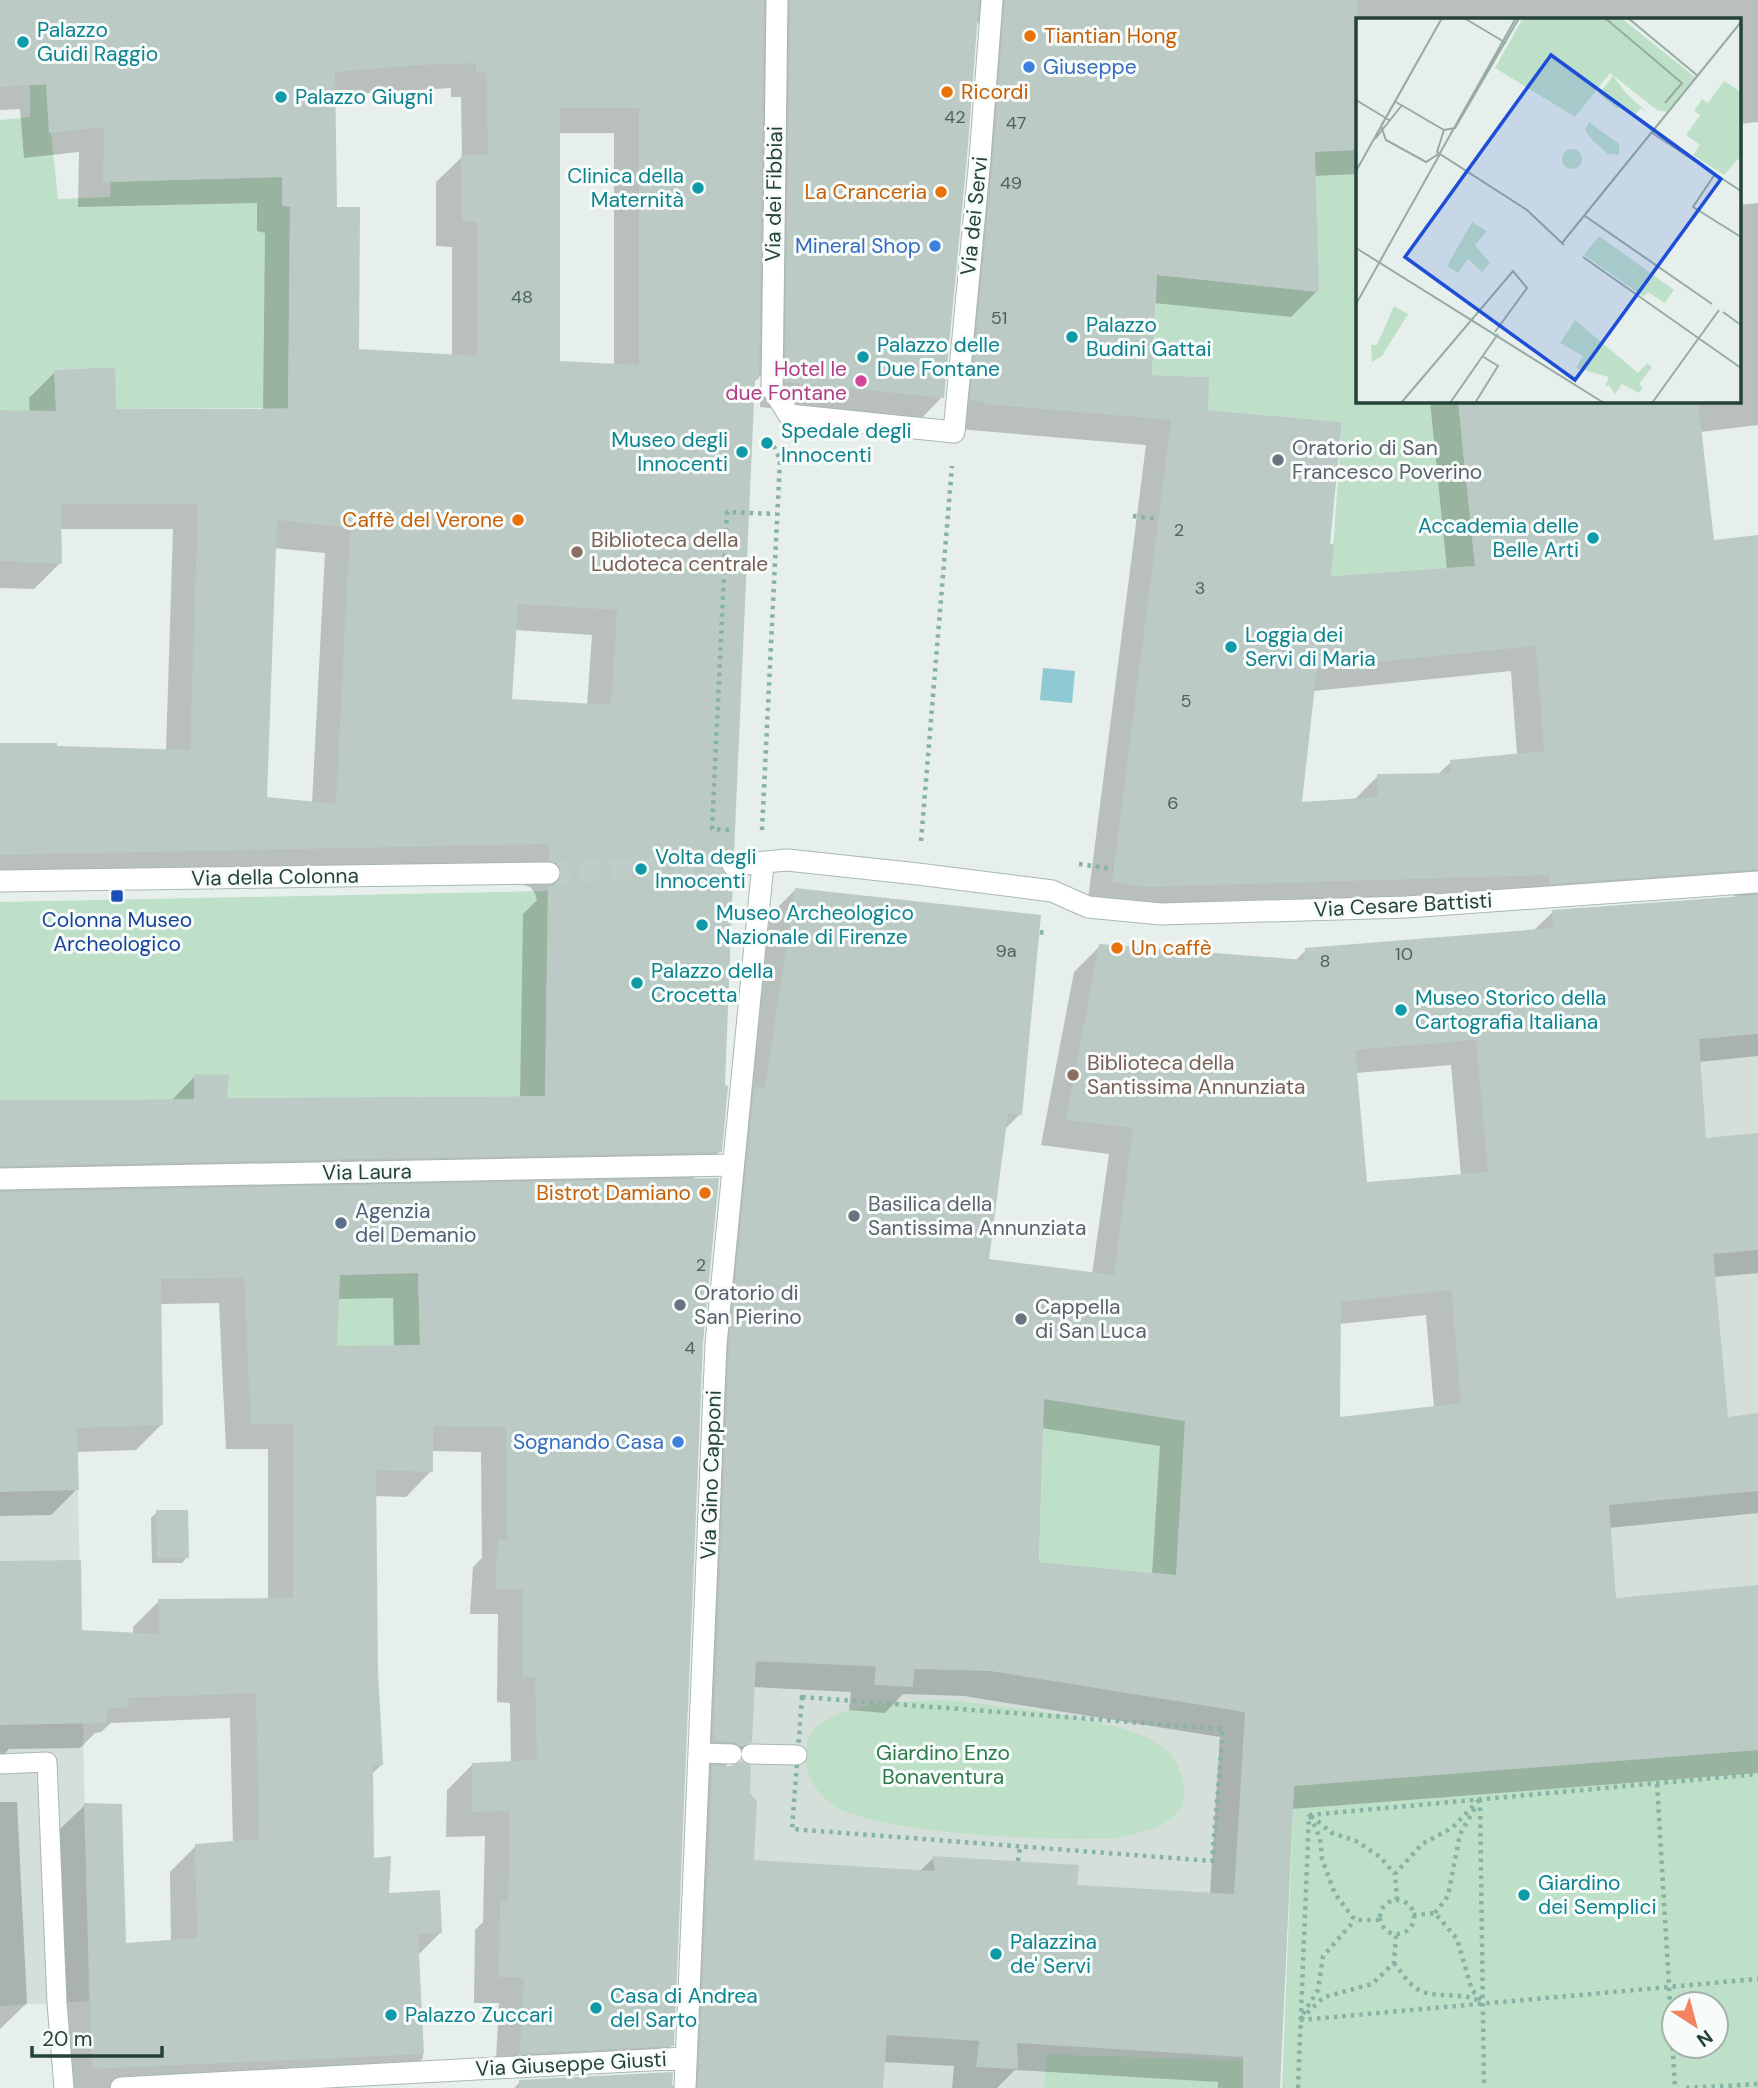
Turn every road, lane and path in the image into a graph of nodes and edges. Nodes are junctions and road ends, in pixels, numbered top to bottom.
1 (777, 0) edge
2 (992, 0) edge
3 (954, 432) junction
4 (771, 439) dead end
5 (776, 514) junction
6 (1133, 516) dead end
7 (1158, 519) dead end
8 (735, 830) dead end
9 (762, 841) dead end
10 (921, 845) dead end
11 (763, 864) junction
12 (733, 865) tunnel mouth
13 (1089, 865) dead end
14 (1113, 869) dead end
15 (549, 873) tunnel mouth
16 (0, 881) edge
17 (1758, 883) edge
18 (733, 1165) junction
19 (0, 1179) edge
20 (699, 1753) junction
21 (797, 1755) junction
22 (0, 1764) edge
23 (1758, 1774) edge
24 (1657, 1784) junction
25 (1480, 1799) junction
26 (1309, 1815) junction
27 (1020, 1847) junction
28 (1018, 1861) dead end
29 (1395, 1874) junction
30 (1397, 1900) junction
31 (1435, 1913) junction
32 (1413, 1915) junction
33 (1355, 1920) junction
34 (1380, 1920) junction
35 (1396, 1934) junction
36 (1394, 1963) junction
37 (1758, 1979) edge
38 (1669, 1986) junction
39 (1483, 2003) junction
40 (1300, 2020) junction
41 (687, 2058) junction
42 (1758, 2084) edge
43 (64, 2088) edge
44 (121, 2088) edge
45 (685, 2088) edge
46 (1298, 2088) edge
47 (1484, 2088) edge
48 (1675, 2088) edge
49 (1686, 2088) edge

1 - 3 street, Via dei Fibbiai
2 - 3 street, Via dei Servi
3 - 10 path
4 - 5 path
5 - 8 path
5 - 9 path
6 - 7 path
11 - 12 street
11 - 17 street, Via Cesare Battisti
11 - 18 street, Via Gino Capponi
13 - 14 path
15 - 16 street, Via della Colonna
18 - 19 street, Via Laura
18 - 20 street, Via Gino Capponi
20 - 21 lane
20 - 41 street, Via Gino Capponi
21 - 27 path
21 - 27 path
22 - 43 lane
23 - 24 path
24 - 25 path
24 - 38 path
25 - 26 path
25 - 29 path
25 - 31 path
25 - 39 path
26 - 29 path
26 - 33 path
26 - 40 path
27 - 28 path
29 - 30 path
30 - 32 path
30 - 34 path
31 - 32 path
31 - 39 path
32 - 35 path
33 - 34 path
33 - 40 path
34 - 35 path
35 - 36 path
36 - 39 path
36 - 40 path
37 - 38 path
38 - 39 path
38 - 48 path
39 - 40 path
39 - 47 path
40 - 46 path
41 - 44 street, Via Giuseppe Giusti
41 - 45 street, Via Gino Capponi
42 - 49 path

